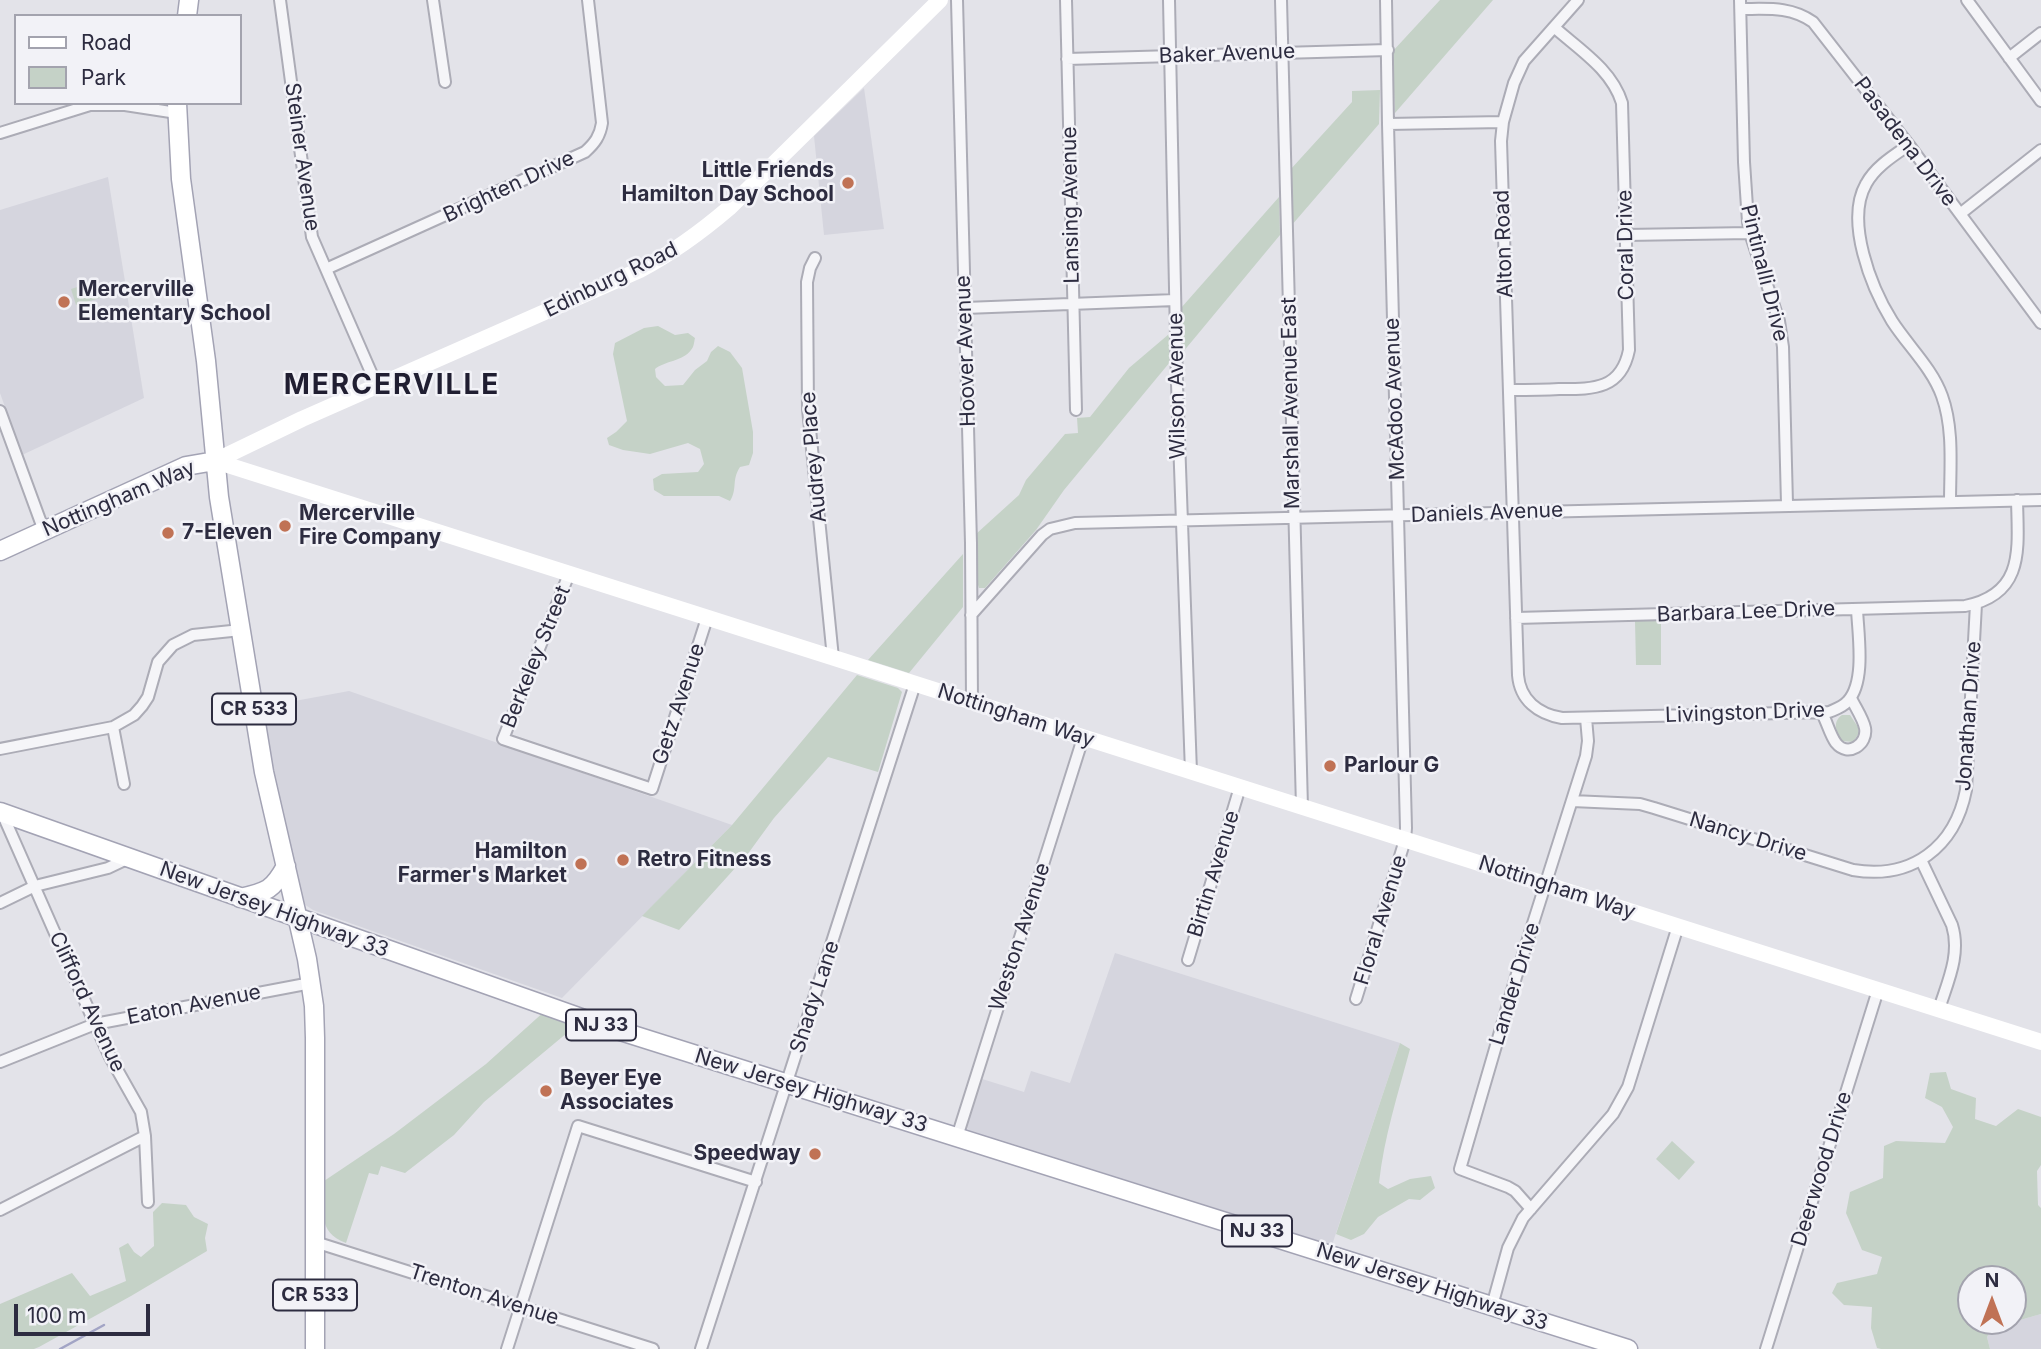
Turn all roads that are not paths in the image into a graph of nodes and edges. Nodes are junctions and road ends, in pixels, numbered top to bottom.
1 (280, 0) edge
2 (433, 0) edge
3 (589, 0) edge
4 (940, 0) edge
5 (957, 0) edge
6 (1066, 0) edge
7 (1169, 0) edge
8 (1282, 0) edge
9 (1387, 0) edge
10 (1578, 0) edge
11 (1966, 0) edge
12 (1740, 4) edge
13 (1555, 28) junction
14 (2041, 33) edge
15 (1388, 50) junction
16 (1283, 53) junction
17 (1171, 56) junction
18 (2010, 58) junction
19 (1067, 59) junction
20 (445, 82) dead end
21 (2041, 101) edge
22 (177, 108) edge
23 (1503, 122) junction
24 (1388, 124) junction
25 (0, 133) edge
26 (1909, 145) junction
27 (2041, 150) edge
28 (1960, 214) junction
29 (1750, 233) junction
30 (1626, 235) junction
31 (815, 258) dead end
32 (326, 269) junction
33 (1175, 300) junction
34 (1073, 304) junction
35 (965, 308) junction
36 (2041, 323) edge
37 (377, 386) junction
38 (1509, 390) junction
39 (1076, 410) dead end
40 (0, 411) edge
41 (262, 438) junction
42 (215, 461) junction
43 (263, 476) junction
44 (2017, 500) junction
45 (2041, 500) edge
46 (1950, 502) junction
47 (1787, 504) junction
48 (1512, 513) junction
49 (1399, 516) junction
50 (1294, 518) junction
51 (1181, 521) junction
52 (44, 531) junction
53 (0, 551) edge
54 (569, 574) junction
55 (1976, 604) junction
56 (1857, 609) junction
57 (971, 615) junction
58 (707, 618) junction
59 (1516, 618) junction
60 (241, 630) junction
61 (832, 658) junction
62 (915, 684) junction
63 (1851, 698) junction
64 (972, 702) junction
65 (1822, 713) junction
66 (1586, 718) junction
67 (113, 727) junction
68 (1083, 738) junction
69 (0, 749) edge
70 (1191, 772) junction
71 (124, 784) dead end
72 (1240, 787) junction
73 (652, 789) joint
74 (1572, 801) junction
75 (1302, 807) junction
76 (1, 811) edge
77 (1405, 840) junction
78 (129, 858) junction
79 (1921, 860) junction
80 (286, 866) junction
81 (1546, 884) junction
82 (36, 887) junction
83 (240, 898) junction
84 (0, 902) edge
85 (299, 919) junction
86 (1678, 926) junction
87 (1188, 961) dead end
88 (311, 983) junction
89 (1878, 989) junction
90 (1356, 999) dead end
91 (1940, 1009) junction
92 (95, 1024) junction
93 (2041, 1042) edge
94 (0, 1062) edge
95 (788, 1083) junction
96 (145, 1136) junction
97 (957, 1137) junction
98 (756, 1182) junction
99 (148, 1202) dead end
100 (1531, 1209) junction
101 (0, 1210) edge
102 (315, 1242) junction
103 (1492, 1306) junction
104 (520, 1307) junction
105 (315, 1349) edge
106 (507, 1349) edge
107 (653, 1349) edge
108 (701, 1349) edge
109 (1628, 1349) edge
110 (1766, 1349) edge

1 - 32 street, Steiner Avenue
2 - 20 street
3 - 32 street, Brighten Drive
4 - 37 street, Edinburg Road
5 - 35 street, Hoover Avenue
6 - 19 street, Lansing Avenue
7 - 17 street, Wilson Avenue
8 - 16 street, Marshall Avenue East
9 - 15 street, McAdoo Avenue
10 - 13 street, Alton Road
11 - 18 street
12 - 26 street, Pasadena Drive
12 - 29 street, Pintinalli Drive
13 - 23 street, Alton Road
13 - 30 street, Coral Drive
14 - 18 street
15 - 16 street, Baker Avenue
15 - 24 street, McAdoo Avenue
16 - 17 street, Baker Avenue
16 - 50 street, Marshall Avenue East
17 - 19 street, Baker Avenue
17 - 33 street, Wilson Avenue
18 - 21 street
19 - 34 street, Lansing Avenue
22 - 25 street
22 - 42 main road, CR 533
23 - 24 street
23 - 38 street, Alton Road
24 - 49 street, McAdoo Avenue
26 - 28 street, Pasadena Drive
26 - 46 street
27 - 28 street
28 - 36 street, Pasadena Drive
29 - 30 street
29 - 47 street, Pintinalli Drive
30 - 38 street, Coral Drive
31 - 61 street, Audrey Place
32 - 37 street, Steiner Avenue
33 - 34 street
33 - 51 street, Wilson Avenue
34 - 35 street
34 - 39 street, Lansing Avenue
35 - 57 street, Hoover Avenue
37 - 41 street, Edinburg Road
38 - 48 street, Alton Road
40 - 52 street
41 - 42 street, Edinburg Road
41 - 43 street
42 - 43 street, Nottingham Way
42 - 52 main road, Nottingham Way
42 - 60 main road, CR 533
43 - 54 street, Nottingham Way
44 - 45 street, Daniels Avenue
44 - 46 street, Daniels Avenue
44 - 55 street
46 - 47 street, Daniels Avenue
47 - 48 street, Daniels Avenue
48 - 49 street, Daniels Avenue
48 - 59 street, Alton Road
49 - 50 street, Daniels Avenue
49 - 77 street, McAdoo Avenue
50 - 51 street, Daniels Avenue
50 - 75 street, Marshall Avenue East
51 - 57 street, Daniels Avenue
51 - 70 street, Wilson Avenue
52 - 53 main road, Nottingham Way
54 - 58 street, Nottingham Way
54 - 73 street, Berkeley Street
55 - 56 street, Barbara Lee Drive
55 - 79 street, Jonathan Drive
56 - 59 street, Barbara Lee Drive
56 - 63 street, Livingston Drive
57 - 64 street, Hoover Avenue
58 - 61 street, Nottingham Way
58 - 73 street, Getz Avenue
59 - 66 street, Livingston Drive
60 - 67 street
60 - 80 main road, CR 533
61 - 62 street, Nottingham Way
62 - 64 street, Nottingham Way
62 - 95 street, Shady Lane
63 - 65 street, Livingston Drive
63 - 65 street
64 - 68 street, Nottingham Way
65 - 66 street, Livingston Drive
66 - 74 street, Lander Drive
67 - 69 street
67 - 71 street
68 - 70 street, Nottingham Way
68 - 97 street, Weston Avenue
70 - 72 street, Nottingham Way
72 - 75 street, Nottingham Way
72 - 87 street, Birtin Avenue
74 - 79 street, Nancy Drive
74 - 81 street, Lander Drive
75 - 77 street, Nottingham Way
76 - 78 main road, New Jersey Highway 33 / NJ 33
76 - 82 street, Clifford Avenue
77 - 81 street, Nottingham Way
77 - 90 street, Floral Avenue
78 - 82 street
78 - 83 main road, New Jersey Highway 33 / NJ 33
79 - 91 street
80 - 83 main road
80 - 85 main road, CR 533
81 - 86 street, Nottingham Way
81 - 100 street, Lander Drive
82 - 84 street
82 - 92 street, Clifford Avenue
83 - 85 main road, New Jersey Highway 33 / NJ 33
85 - 88 main road, CR 533
85 - 95 main road, New Jersey Highway 33 / NJ 33
86 - 89 street, Nottingham Way
86 - 100 street
88 - 92 street, Eaton Avenue
88 - 102 main road, CR 533
89 - 91 street, Nottingham Way
89 - 110 street, Deerwood Drive
91 - 93 street, Nottingham Way
92 - 94 street, Eaton Avenue
92 - 96 street, Clifford Avenue
95 - 97 main road, New Jersey Highway 33 / NJ 33
95 - 98 street, Shady Lane
96 - 99 street, Clifford Avenue
96 - 101 street
97 - 103 main road, New Jersey Highway 33 / NJ 33
98 - 104 street
98 - 108 street, Shady Lane
100 - 103 street
102 - 104 street, Trenton Avenue
102 - 105 main road, CR 533
103 - 109 main road, New Jersey Highway 33 / NJ 33
104 - 106 street
104 - 107 street, Trenton Avenue

